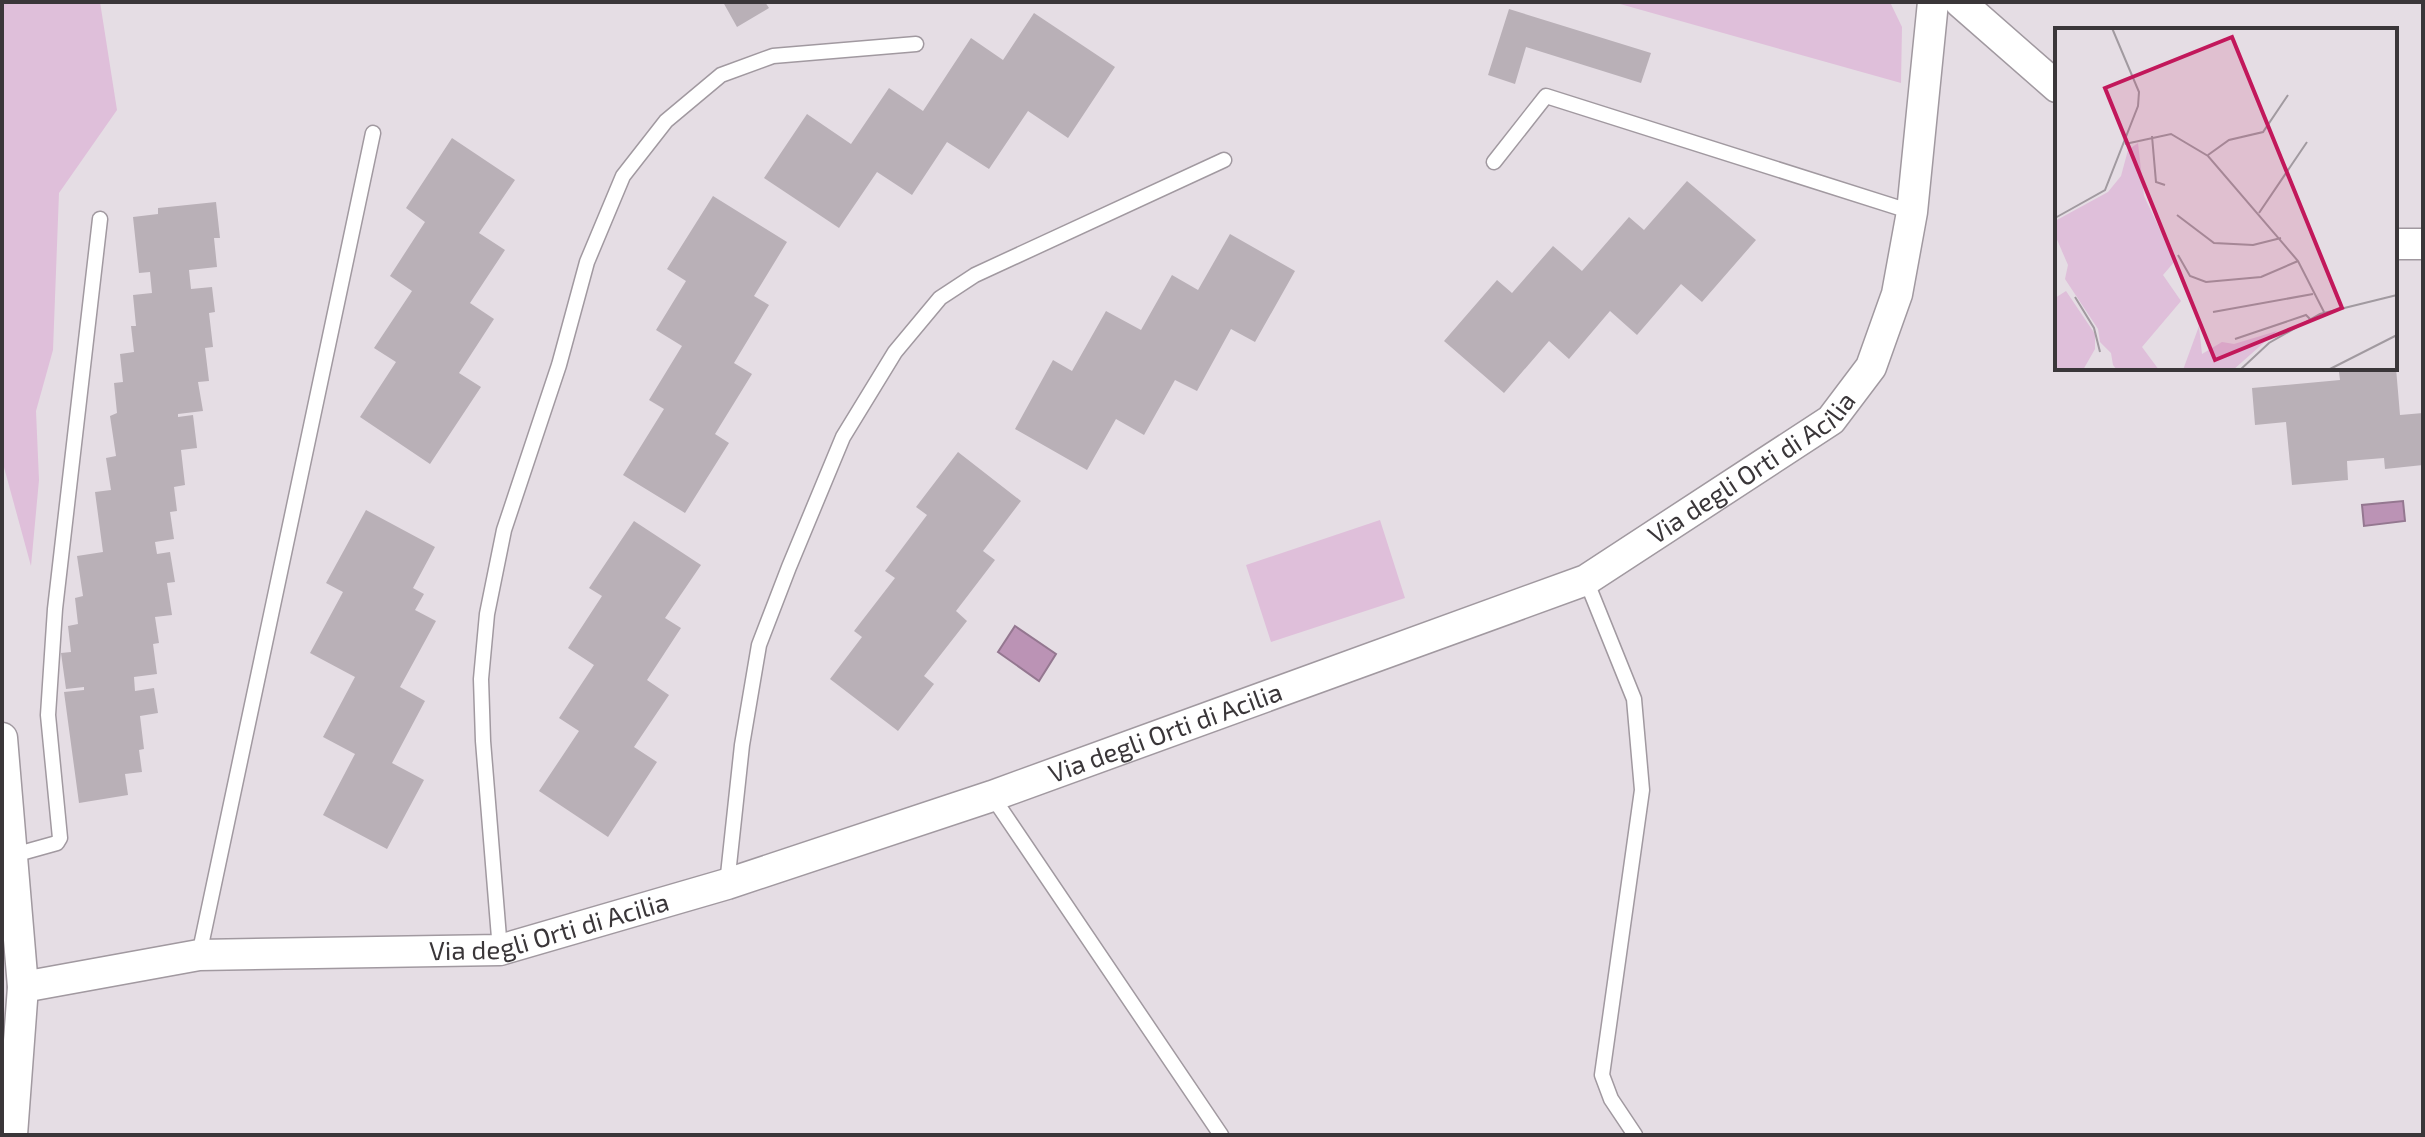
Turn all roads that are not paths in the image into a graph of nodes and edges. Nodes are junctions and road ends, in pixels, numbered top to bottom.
1 (1933, 2) edge
2 (1960, 2) edge
3 (916, 44) dead end
4 (2055, 85) edge
5 (373, 133) dead end
6 (1224, 160) dead end
7 (1494, 162) dead end
8 (1912, 212) junction
9 (100, 219) dead end
10 (2397, 244) edge
11 (2423, 244) edge
12 (1586, 580) junction
13 (2, 738) edge
14 (992, 796) junction
15 (14, 855) junction
16 (727, 884) junction
17 (500, 950) junction
18 (199, 955) junction
19 (23, 987) junction
20 (12, 1135) edge
21 (1221, 1135) edge
22 (1635, 1135) edge

1 - 8 street, Via degli Orti di Acilia
2 - 4 street
3 - 17 lane
5 - 18 lane
6 - 16 lane
7 - 8 lane
8 - 12 street, Via degli Orti di Acilia
9 - 15 lane
10 - 11 street
12 - 14 street, Via degli Orti di Acilia
12 - 22 lane
13 - 15 street
14 - 16 street, Via degli Orti di Acilia
14 - 21 lane
15 - 19 street
16 - 17 street, Via degli Orti di Acilia
17 - 18 street, Via degli Orti di Acilia
18 - 19 street, Via degli Orti di Acilia
19 - 20 street

